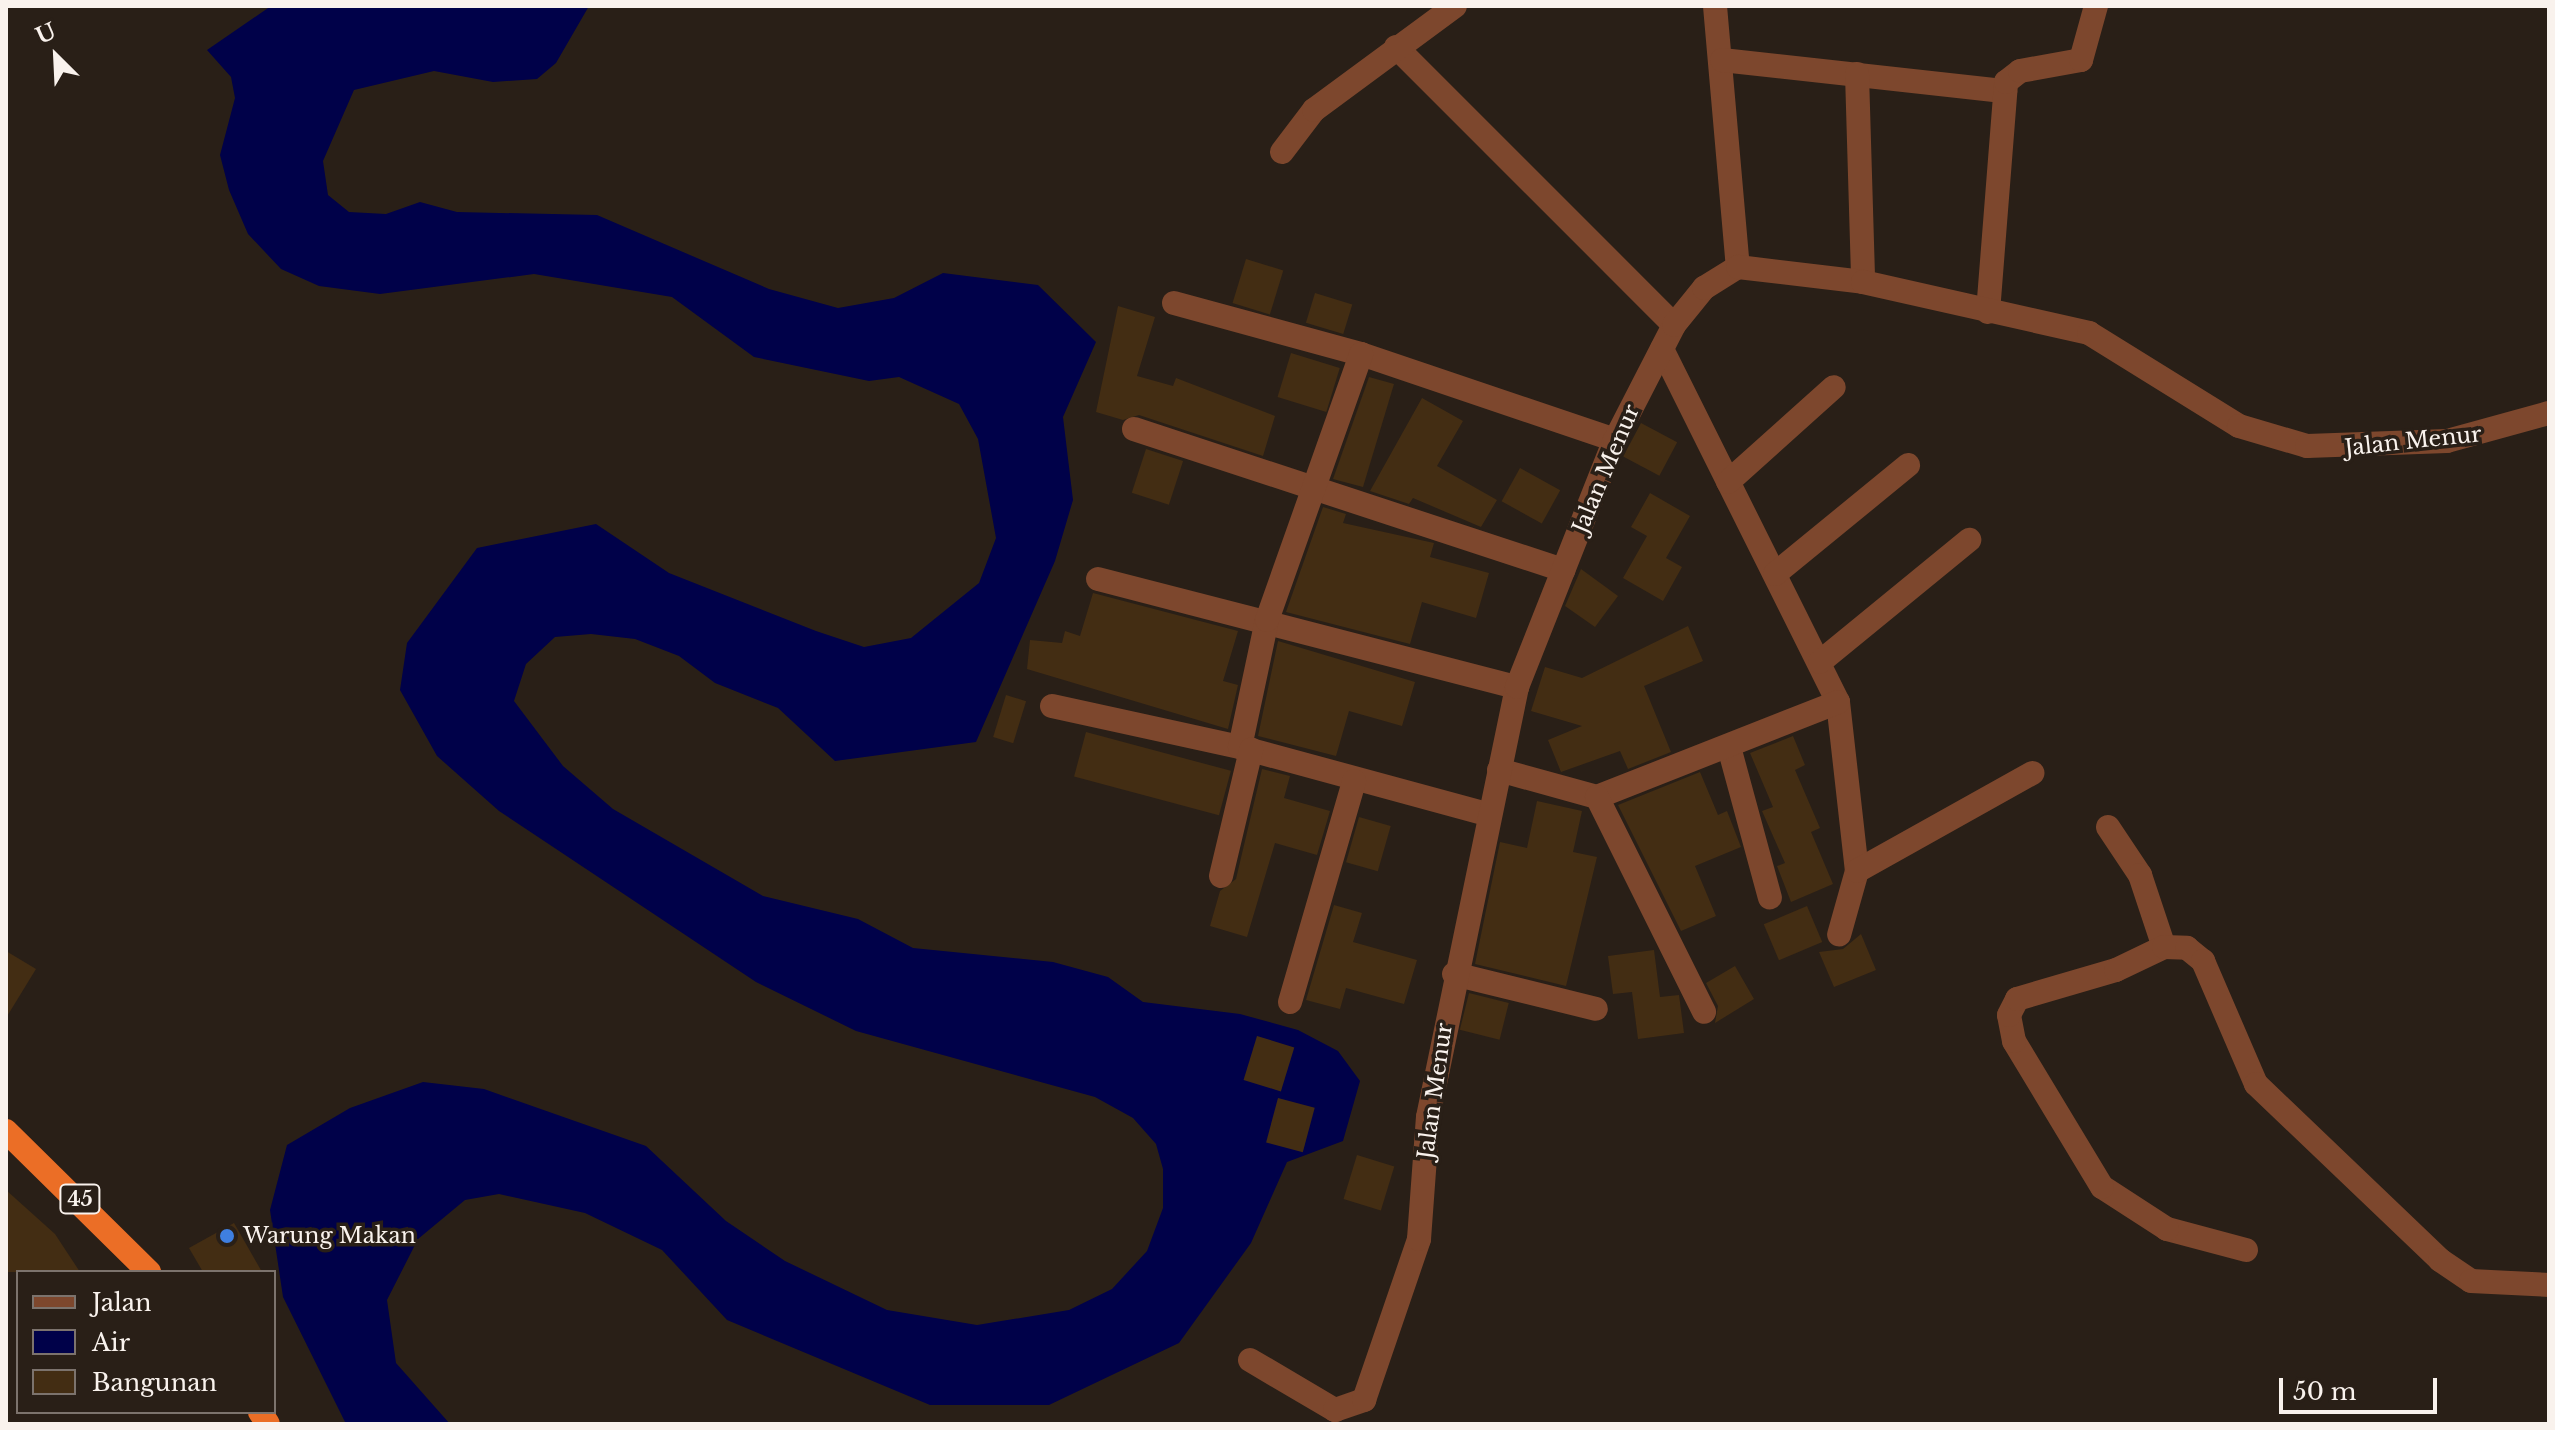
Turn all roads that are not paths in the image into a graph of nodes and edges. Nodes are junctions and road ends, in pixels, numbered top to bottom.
1 (1455, 6) edge
2 (1715, 6) edge
3 (2096, 6) edge
4 (1396, 47) junction
5 (1722, 60) junction
6 (1857, 74) junction
7 (2005, 91) junction
8 (1282, 152) dead end
9 (1738, 267) junction
10 (1863, 282) junction
11 (1174, 303) dead end
12 (1988, 312) junction
13 (1674, 325) junction
14 (1662, 349) junction
15 (1361, 354) junction
16 (1834, 387) dead end
17 (2549, 413) edge
18 (1134, 429) dead end
19 (1615, 440) junction
20 (1908, 465) dead end
21 (1728, 482) junction
22 (1309, 487) junction
23 (1969, 540) dead end
24 (1563, 570) junction
25 (1775, 574) junction
26 (1098, 579) dead end
27 (1267, 620) junction
28 (1820, 662) junction
29 (1517, 687) junction
30 (1838, 702) junction
31 (1052, 706) dead end
32 (1729, 747) junction
33 (1245, 748) junction
34 (1499, 770) junction
35 (2032, 773) dead end
36 (1354, 781) junction
37 (1597, 797) junction
38 (1487, 814) junction
39 (2108, 827) dead end
40 (1857, 871) junction
41 (1221, 876) dead end
42 (1770, 898) dead end
43 (1839, 935) dead end
44 (2164, 947) junction
45 (1454, 974) junction
46 (1290, 1002) dead end
47 (1596, 1009) dead end
48 (1704, 1012) dead end
49 (6, 1131) edge
50 (2246, 1250) dead end
51 (147, 1270) edge
52 (2549, 1285) edge
53 (1250, 1360) dead end

1 - 4 street
2 - 5 street
3 - 7 street
4 - 8 street
4 - 13 street
5 - 6 street
5 - 9 street
6 - 7 street
6 - 10 street
7 - 12 street
9 - 10 street, Jalan Menur
9 - 13 street, Jalan Menur
10 - 12 street, Jalan Menur
11 - 15 street
12 - 17 street, Jalan Menur
13 - 14 street, Jalan Menur
14 - 19 street, Jalan Menur
14 - 21 street
15 - 19 street
15 - 22 street
16 - 21 street
18 - 22 street
19 - 24 street, Jalan Menur
20 - 25 street
21 - 25 street
22 - 24 street
22 - 27 street
23 - 28 street
24 - 29 street, Jalan Menur
25 - 28 street
26 - 27 street
27 - 29 street
27 - 33 street
28 - 30 street
29 - 34 street, Jalan Menur
30 - 32 street
30 - 40 street
31 - 33 street
32 - 37 street
32 - 42 street
33 - 36 street
33 - 41 street
34 - 37 street
34 - 38 street, Jalan Menur
35 - 40 street
36 - 38 street
36 - 46 street
37 - 48 street
38 - 45 street, Jalan Menur
39 - 44 street
40 - 43 street
44 - 50 street
44 - 52 street
45 - 47 street
45 - 53 street, Jalan Menur
49 - 51 highway, 45

